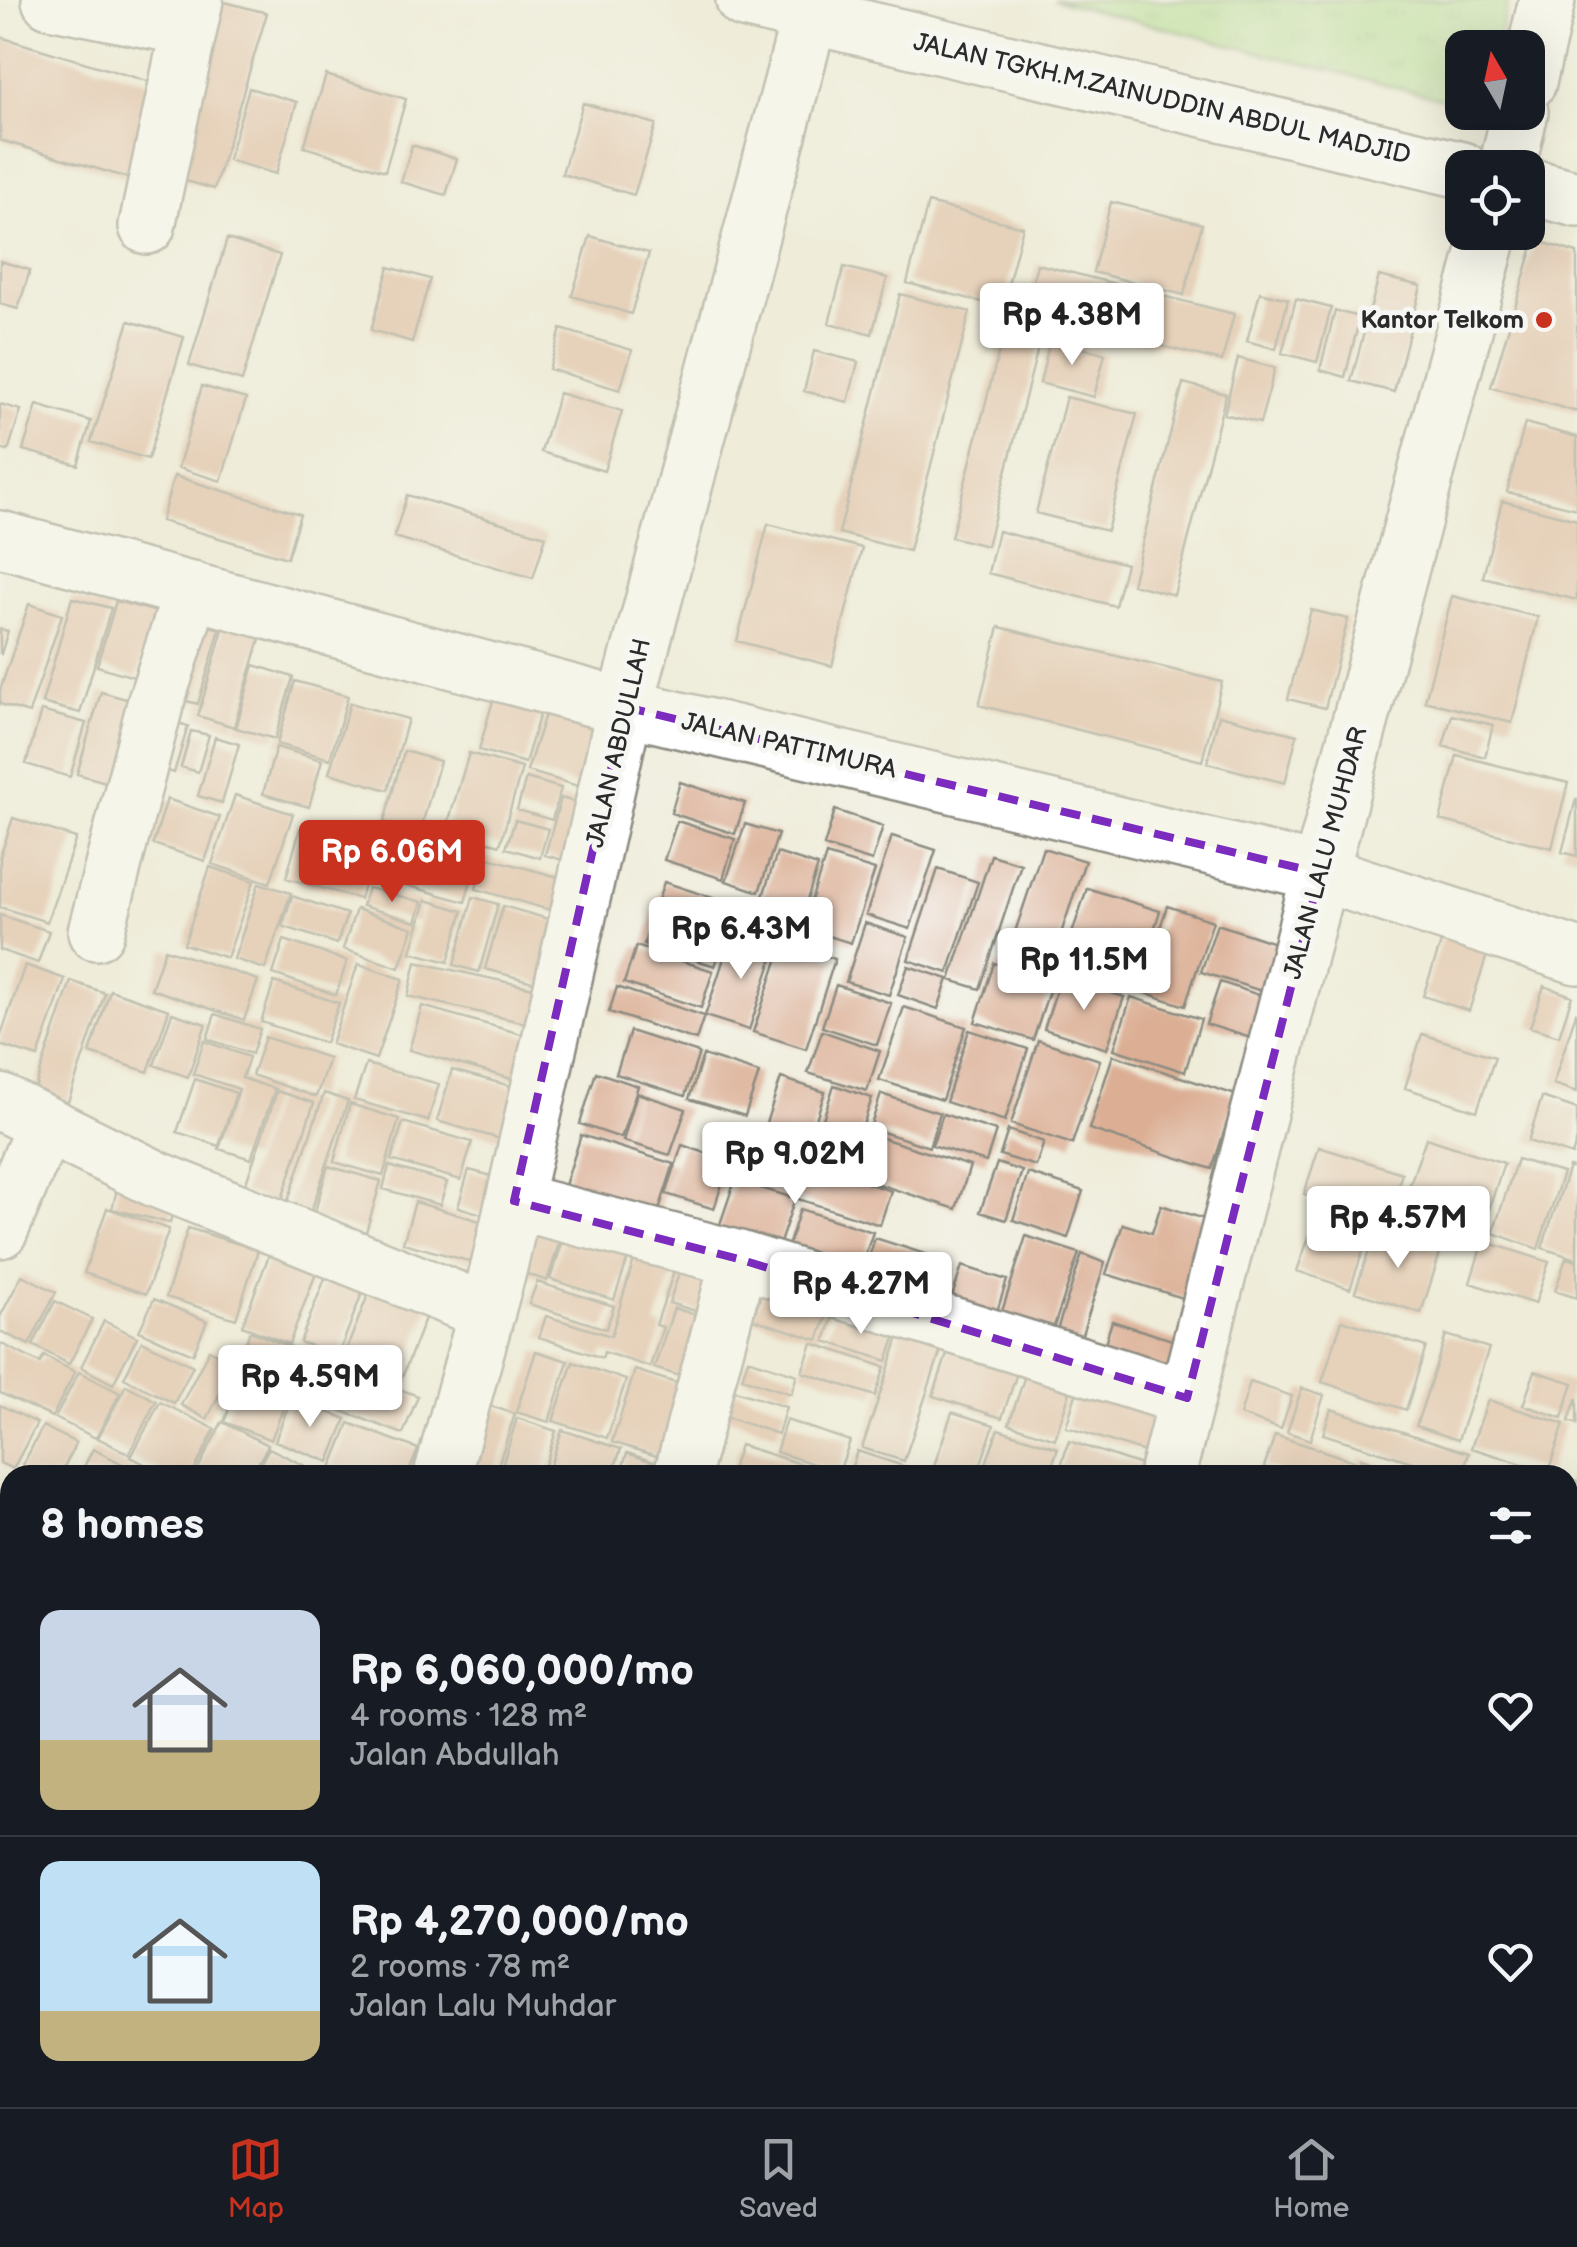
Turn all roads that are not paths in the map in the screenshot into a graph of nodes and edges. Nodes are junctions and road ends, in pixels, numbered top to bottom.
1 (50, 0) edge
2 (744, 0) edge
3 (1547, 0) edge
4 (192, 14) edge
5 (810, 15) junction
6 (1540, 30) edge
7 (1445, 166) edge
8 (1545, 191) edge
9 (1577, 199) edge
10 (147, 226) dead end
11 (1485, 250) edge
12 (0, 539) edge
13 (192, 590) junction
14 (625, 707) junction
15 (1320, 873) junction
16 (96, 932) dead end
17 (1577, 956) edge
18 (23, 1113) edge
19 (514, 1201) junction
20 (0, 1230) edge
21 (739, 1259) junction
22 (486, 1312) junction
23 (1186, 1398) junction
24 (445, 1465) edge
25 (685, 1465) edge
26 (1169, 1465) edge

1 - 4 street
2 - 5 street, JALAN TGKH.M.ZAINUDDIN ABDUL MADJID
3 - 6 street
4 - 10 street
5 - 7 street, JALAN TGKH.M.ZAINUDDIN ABDUL MADJID
5 - 14 street, JALAN ABDULLAH
8 - 9 street
11 - 15 street, JALAN LALU MUHDAR
12 - 13 street, JALAN PATTIMURA
13 - 14 street, JALAN PATTIMURA
13 - 16 street
14 - 15 street, JALAN PATTIMURA
14 - 19 street, JALAN ABDULLAH
15 - 17 street, JALAN PATTIMURA
15 - 23 street, JALAN LALU MUHDAR
18 - 20 street
18 - 22 street
19 - 21 street
19 - 22 street, JALAN ABDULLAH
21 - 23 street
21 - 25 street
22 - 24 street, JALAN ABDULLAH
23 - 26 street, JALAN LALU MUHDAR

